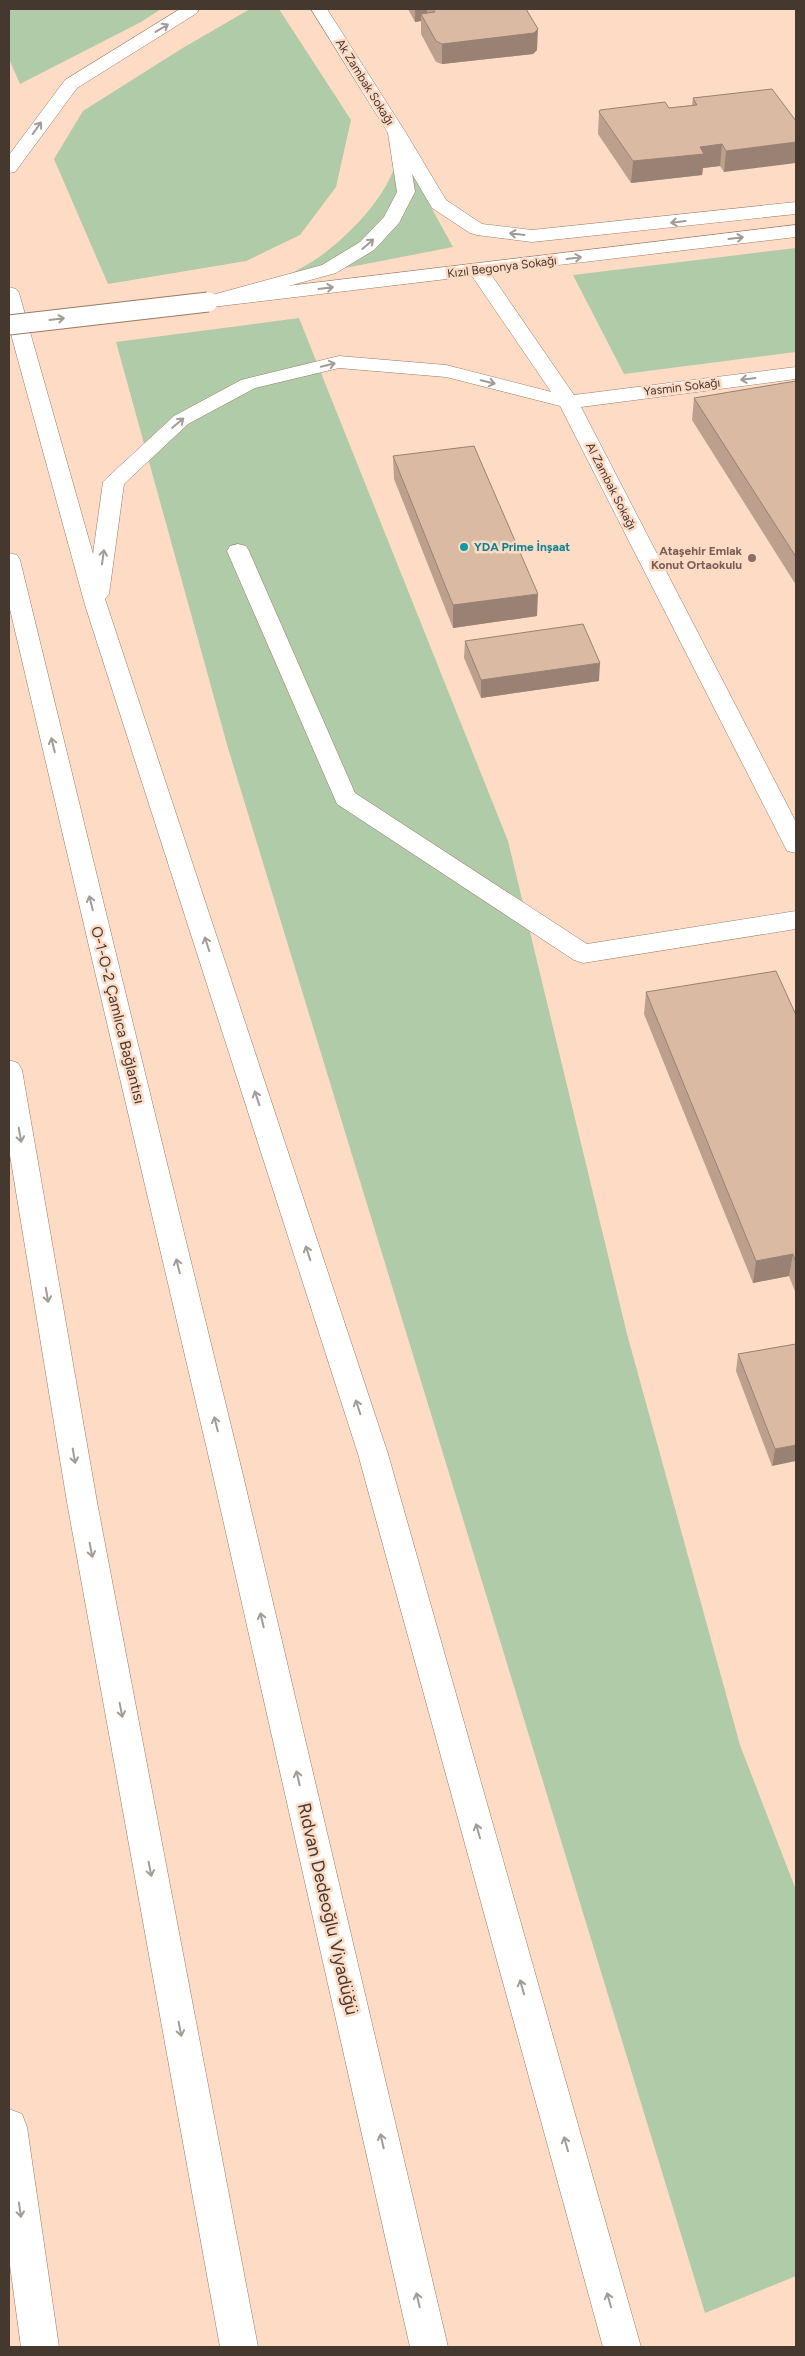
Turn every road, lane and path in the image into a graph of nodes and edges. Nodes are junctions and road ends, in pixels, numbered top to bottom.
1 (191, 9) edge
2 (319, 9) edge
3 (397, 133) junction
4 (9, 168) edge
5 (796, 208) edge
6 (796, 231) edge
7 (478, 270) junction
8 (9, 293) edge
9 (208, 302) junction
10 (9, 325) edge
11 (796, 373) edge
12 (568, 402) junction
13 (238, 551) dead end
14 (9, 560) edge
15 (96, 605) junction
16 (796, 845) edge
17 (796, 920) edge
18 (9, 1070) edge
19 (227, 1471) joint
20 (9, 2127) edge
21 (40, 2347) edge
22 (239, 2347) edge
23 (429, 2347) edge
24 (622, 2347) edge

4 -> 1 main road
2 - 3 main road, Ak Zambak Sokağı
5 -> 3 main road, Kızıl Begonya Sokağı
9 -> 3 main road, Ak Zambak Sokağı
7 -> 6 main road, Kızıl Begonya Sokağı
9 -> 7 main road, Kızıl Begonya Sokağı
7 - 12 main road, Al Zambak Sokağı
8 - 15 main road
10 -> 9 main road, bridge
11 -> 12 main road, Yasmin Sokağı
15 -> 12 main road
12 - 16 main road, Al Zambak Sokağı
13 - 17 main road
19 -> 14 main road, O-1-O-2 Çamlıca Bağlantısı
24 -> 15 main road
18 -> 22 main road
23 -> 19 main road, Rıdvan Dedeoğlu Viyadüğü
20 -> 21 main road

